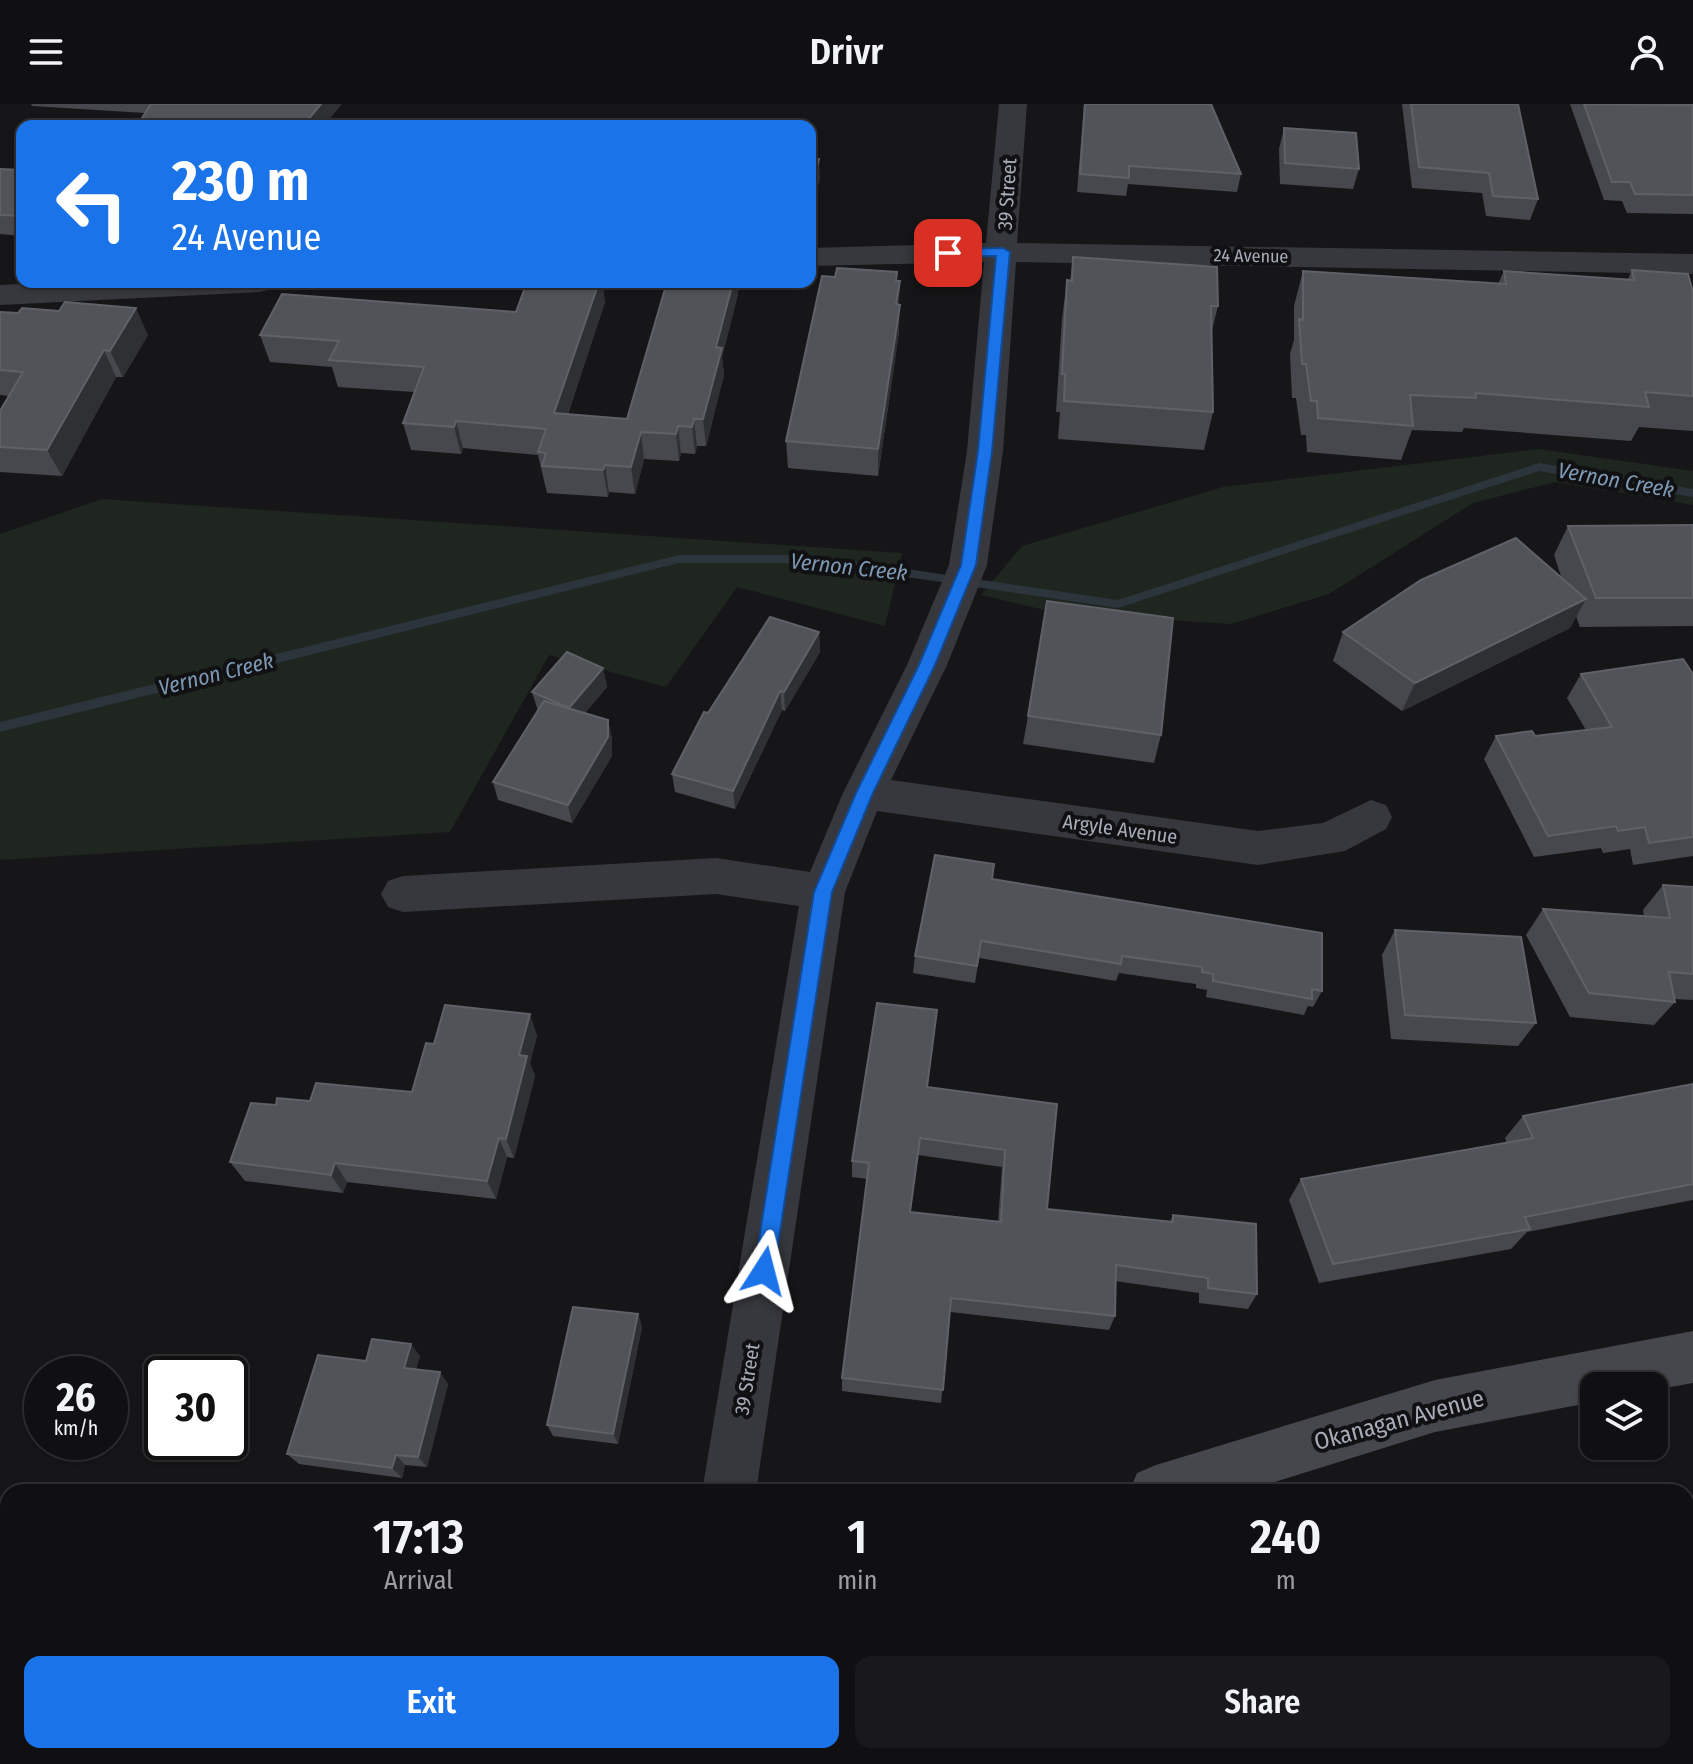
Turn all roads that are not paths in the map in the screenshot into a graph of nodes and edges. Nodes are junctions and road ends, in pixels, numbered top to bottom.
1 (1013, 104) edge
2 (1003, 252) junction
3 (816, 257) edge
4 (1693, 264) edge
5 (140, 288) edge
6 (0, 295) edge
7 (864, 793) junction
8 (1371, 817) dead end
9 (823, 892) junction
10 (403, 894) dead end
11 (1693, 1357) edge
12 (730, 1484) edge
13 (1182, 1484) edge

1 - 2 street, 39 Street
2 - 3 street, 24 Avenue
2 - 4 street, 24 Avenue
2 - 7 street, 39 Street
5 - 6 street
7 - 8 street, Argyle Avenue
7 - 9 street, 39 Street
9 - 10 street
9 - 12 street, 39 Street
11 - 13 street, Okanagan Avenue

